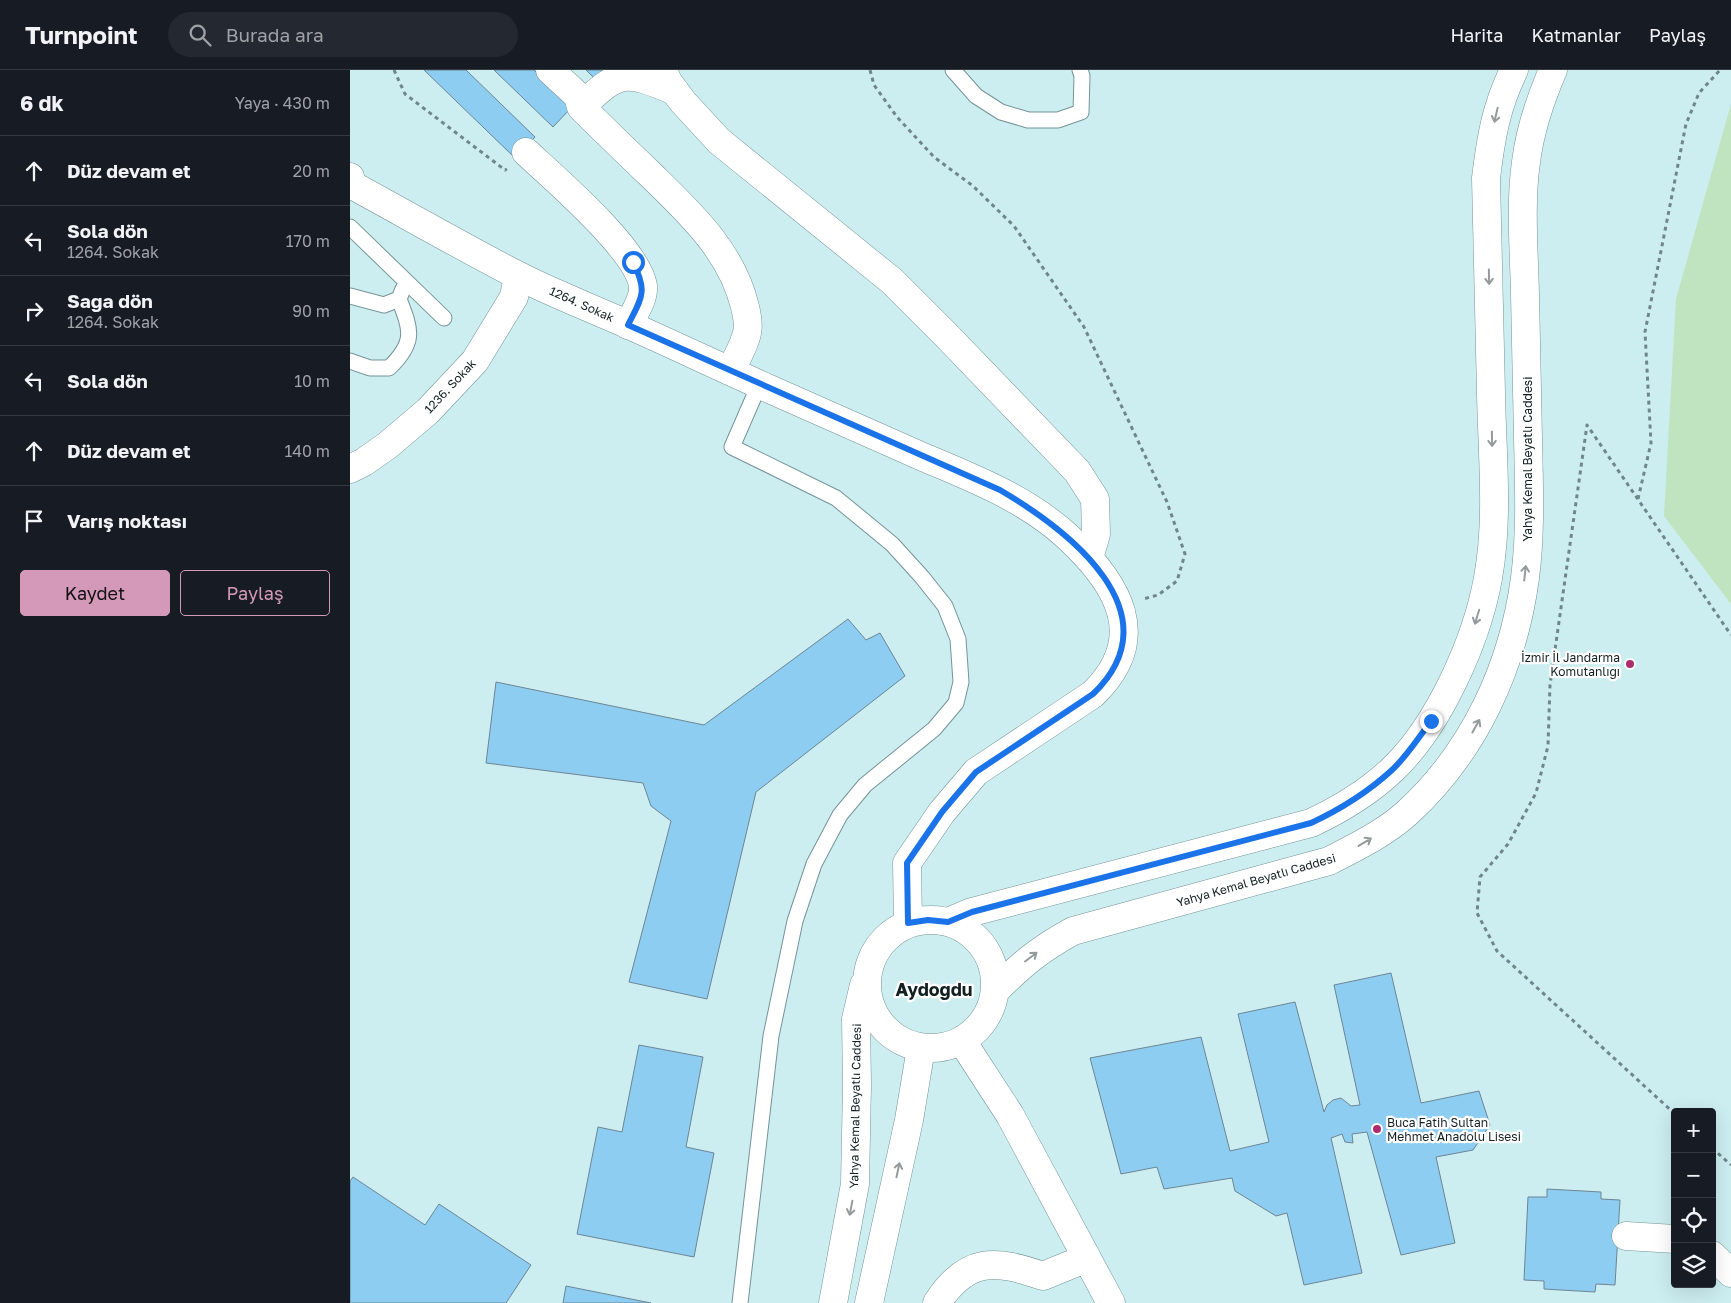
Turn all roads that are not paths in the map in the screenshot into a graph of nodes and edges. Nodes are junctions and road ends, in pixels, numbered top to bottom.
1 (550, 70) edge
2 (953, 70) edge
3 (1080, 70) edge
4 (1514, 70) edge
5 (1553, 70) edge
6 (669, 80) edge
7 (580, 102) junction
8 (526, 152) road end
9 (351, 183) edge
10 (350, 227) edge
11 (518, 276) junction
12 (407, 281) junction
13 (350, 296) edge
14 (399, 298) junction
15 (444, 318) dead end
16 (628, 325) junction
17 (350, 361) edge
18 (730, 371) junction
19 (759, 384) junction
20 (350, 469) edge
21 (1089, 558) junction
22 (948, 922) junction
23 (908, 923) junction
24 (868, 969) junction
25 (996, 990) junction
26 (962, 1042) junction
27 (921, 1048) junction
28 (1626, 1236) dead end
29 (1671, 1239) edge
30 (1087, 1258) junction
31 (1716, 1259) edge
32 (1731, 1272) edge
33 (740, 1303) edge
34 (833, 1303) edge
35 (869, 1303) edge
36 (937, 1303) edge
37 (1111, 1303) edge

1 - 7 street
2 - 3 lane
4 -> 22 street
25 -> 5 street, Yahya Kemal Beyatlı Caddesi
6 - 7 street
6 - 21 street
7 - 18 street
8 - 16 street
9 - 11 street, 1264. Sokak
10 - 12 lane
11 - 16 street, 1264. Sokak
11 - 20 street, 1236. Sokak
12 - 14 lane
12 - 15 lane
13 - 14 lane
14 - 17 lane
16 - 18 street, 1264. Sokak
18 - 19 street, 1264. Sokak
19 - 21 street, 1264. Sokak
19 - 33 lane
21 - 23 street, 1264. Sokak
22 - 23 street
22 - 25 street
23 - 24 street
24 - 27 street
24 -> 34 street, Yahya Kemal Beyatlı Caddesi
25 - 26 street
26 - 27 street
26 - 30 street
35 -> 27 street
28 - 29 street
30 - 36 street
30 - 37 street
31 - 32 street

